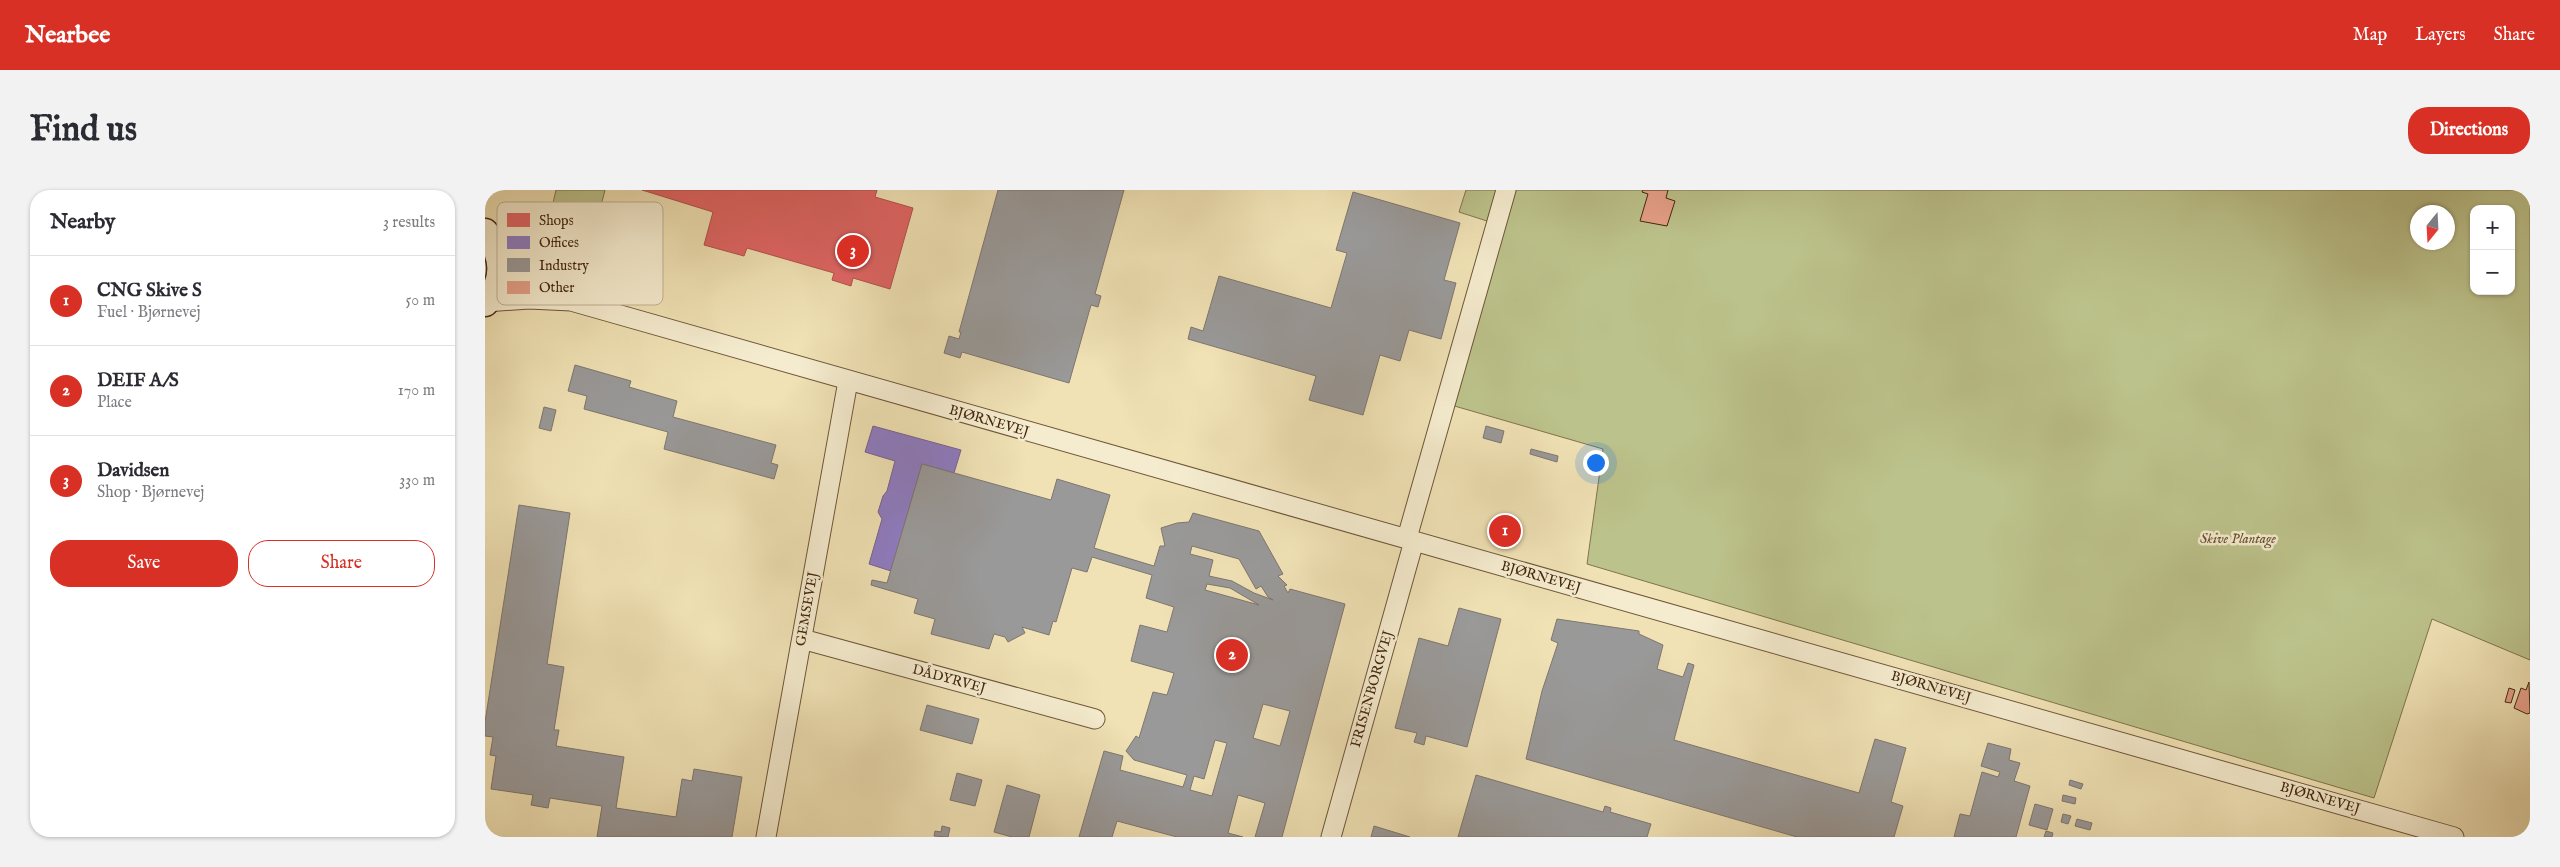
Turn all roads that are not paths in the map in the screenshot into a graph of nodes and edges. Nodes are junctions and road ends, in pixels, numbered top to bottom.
1 (1506, 190) edge
2 (485, 232) edge
3 (497, 248) edge
4 (497, 286) edge
5 (486, 302) edge
6 (585, 305) edge
7 (848, 381) junction
8 (1411, 540) junction
9 (802, 639) junction
10 (1095, 719) dead end
11 (766, 837) edge
12 (1331, 837) edge
13 (2454, 837) edge

1 - 8 street
2 - 3 main road
4 - 5 main road
6 - 7 street, BJØRNEVEJ
7 - 8 street, BJØRNEVEJ
7 - 9 street, GEMSEVEJ
8 - 12 street, FRISENBORGVEJ
8 - 13 street, BJØRNEVEJ
9 - 10 street, DÅDYRVEJ
9 - 11 street, GEMSEVEJ

